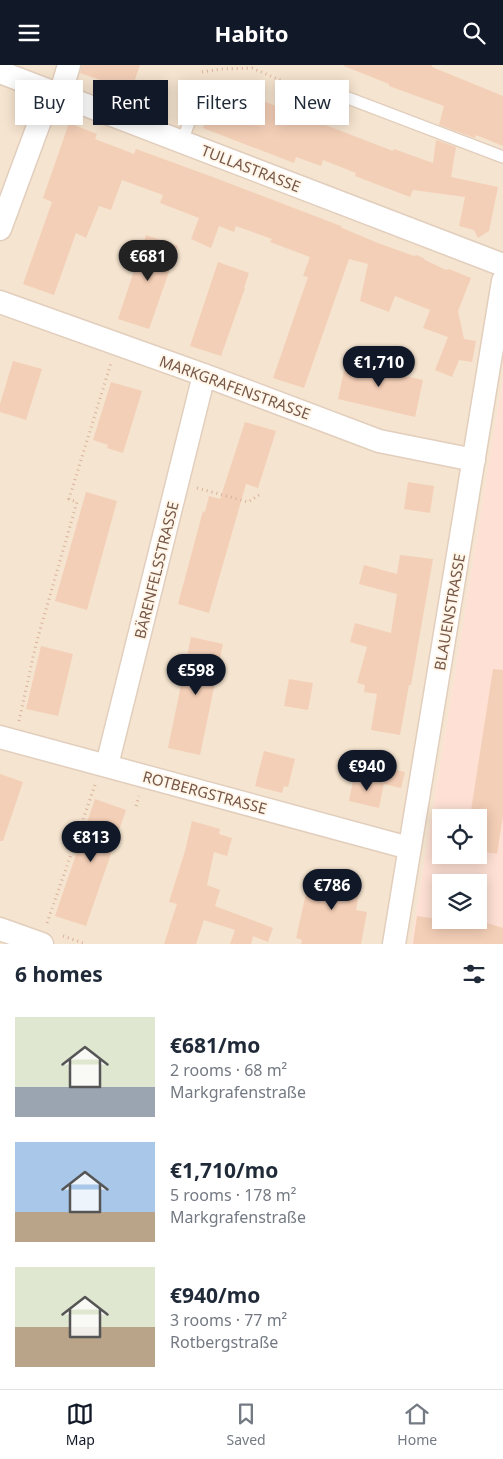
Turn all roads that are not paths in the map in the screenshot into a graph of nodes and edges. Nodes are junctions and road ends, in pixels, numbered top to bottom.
1 (69, 65) edge
2 (0, 72) edge
3 (21, 80) edge
4 (62, 80) edge
5 (349, 98) edge
6 (83, 104) edge
7 (43, 125) edge
8 (188, 125) edge
9 (182, 142) junction
10 (503, 157) edge
11 (0, 229) edge
12 (503, 265) edge
13 (503, 281) edge
14 (0, 302) edge
15 (204, 375) junction
16 (474, 461) junction
17 (7, 739) edge
18 (102, 772) junction
19 (409, 847) junction
20 (0, 929) edge
21 (49, 936) edge
22 (394, 944) edge

1 - 4 street
2 - 3 street, TULLASTRASSE
5 - 10 lane
6 - 9 street, TULLASTRASSE
7 - 11 street
8 - 9 lane
9 - 12 street, TULLASTRASSE
13 - 16 street, BLAUENSTRASSE
14 - 15 street, MARKGRAFENSTRASSE
15 - 16 street, MARKGRAFENSTRASSE
15 - 18 street, BÄRENFELSSTRASSE
16 - 19 street, BLAUENSTRASSE
17 - 18 street, ROTBERGSTRASSE
18 - 19 street, ROTBERGSTRASSE
19 - 22 street, BLAUENSTRASSE
20 - 21 street

